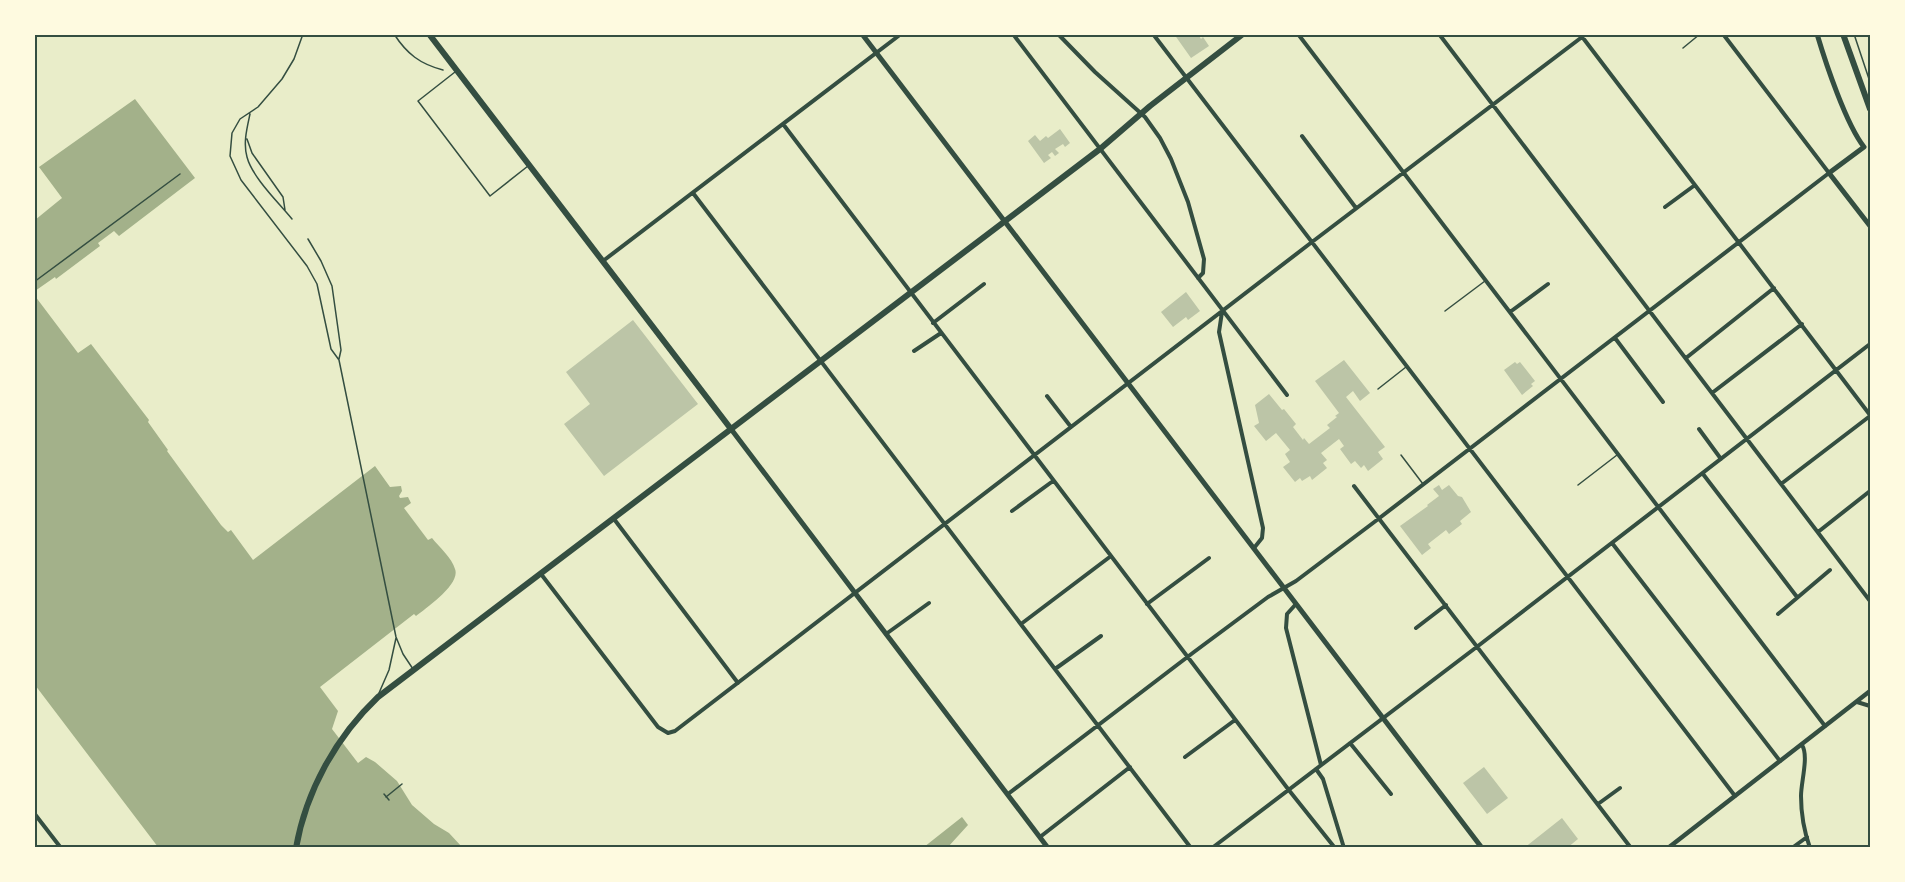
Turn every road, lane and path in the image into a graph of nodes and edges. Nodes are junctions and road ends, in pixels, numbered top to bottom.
1 (303, 34) edge
2 (394, 34) edge
3 (429, 34) edge
4 (862, 34) edge
5 (901, 34) edge
6 (1013, 34) edge
7 (1058, 34) edge
8 (1153, 34) edge
9 (1243, 34) edge
10 (1298, 34) edge
11 (1439, 34) edge
12 (1700, 34) edge
13 (1723, 34) edge
14 (1817, 34) edge
15 (1843, 34) edge
16 (1854, 34) edge
17 (1583, 35) edge
18 (1683, 48) dead end
19 (877, 53) junction
20 (443, 70) dead end
21 (456, 70) junction
22 (1187, 78) junction
23 (1870, 82) edge
24 (1493, 105) junction
25 (1870, 109) edge
26 (250, 113) junction
27 (1141, 113) junction
28 (783, 124) junction
29 (246, 135) junction
30 (1302, 136) dead end
31 (1867, 145) edge
32 (1100, 148) junction
33 (529, 165) junction
34 (1404, 173) junction
35 (1829, 173) junction
36 (180, 174) dead end
37 (1695, 185) junction
38 (693, 193) junction
39 (1665, 207) dead end
40 (1356, 208) junction
41 (286, 211) junction
42 (292, 219) dead end
43 (1004, 221) junction
44 (1870, 226) edge
45 (106, 229) junction
46 (110, 234) dead end
47 (308, 239) dead end
48 (1312, 242) junction
49 (1739, 242) junction
50 (602, 261) junction
51 (1198, 278) junction
52 (1485, 280) junction
53 (34, 282) edge
54 (984, 284) dead end
55 (1548, 284) dead end
56 (1774, 288) junction
57 (910, 292) junction
58 (1445, 311) dead end
59 (1650, 311) junction
60 (1222, 312) junction
61 (1510, 312) junction
62 (933, 323) junction
63 (1802, 324) junction
64 (940, 333) junction
65 (1615, 338) junction
66 (1870, 344) edge
67 (914, 351) dead end
68 (1686, 358) junction
69 (339, 360) junction
70 (820, 360) junction
71 (1407, 366) junction
72 (1836, 370) junction
73 (1561, 380) junction
74 (1128, 384) junction
75 (1377, 389) dead end
76 (1712, 393) junction
77 (1287, 395) dead end
78 (1047, 396) dead end
79 (1664, 402) dead end
80 (1870, 416) edge
81 (1071, 428) junction
82 (731, 429) junction
83 (1698, 429) dead end
84 (1747, 439) junction
85 (1470, 449) junction
86 (1618, 454) junction
87 (1401, 455) dead end
88 (1034, 456) junction
89 (1721, 459) junction
90 (1703, 474) junction
91 (1053, 481) junction
92 (1782, 484) junction
93 (1423, 485) junction
94 (1578, 485) dead end
95 (1354, 486) dead end
96 (1870, 492) edge
97 (1659, 508) junction
98 (1012, 512) dead end
99 (613, 518) junction
100 (1380, 518) junction
101 (945, 524) junction
102 (1818, 532) junction
103 (1612, 543) junction
104 (1254, 548) junction
105 (1111, 556) junction
106 (1209, 558) dead end
107 (1830, 570) dead end
108 (541, 573) junction
109 (1567, 577) junction
110 (1284, 588) junction
111 (855, 593) junction
112 (1797, 597) junction
113 (1870, 601) edge
114 (928, 603) dead end
115 (1147, 604) junction
116 (1296, 604) junction
117 (1446, 605) junction
118 (1778, 614) dead end
119 (1021, 624) junction
120 (1416, 628) dead end
121 (886, 634) junction
122 (1101, 636) dead end
123 (396, 637) junction
124 (1478, 646) junction
125 (1187, 657) junction
126 (1055, 669) junction
127 (414, 670) junction
128 (738, 683) junction
129 (1870, 692) edge
130 (1857, 702) junction
131 (372, 703) junction
132 (1870, 706) edge
133 (1383, 718) junction
134 (1235, 720) junction
135 (1098, 725) junction
136 (1825, 726) junction
137 (1350, 743) junction
138 (1802, 745) junction
139 (1185, 757) dead end
140 (1780, 761) junction
141 (1321, 765) junction
142 (1130, 767) junction
143 (1316, 769) junction
144 (402, 784) dead end
145 (1620, 788) dead end
146 (1288, 789) junction
147 (1008, 794) junction
148 (1390, 794) dead end
149 (1735, 796) junction
150 (386, 797) dead end
151 (1598, 804) junction
152 (34, 813) edge
153 (1040, 837) junction
154 (1807, 837) junction
155 (61, 848) edge
156 (296, 848) edge
157 (1048, 848) edge
158 (1191, 848) edge
159 (1212, 848) edge
160 (1335, 848) edge
161 (1344, 848) edge
162 (1482, 848) edge
163 (1631, 848) edge
164 (1668, 848) edge
165 (1792, 848) edge
166 (1810, 848) edge

1 - 26 lane
2 - 20 path
3 - 21 main road
4 - 19 main road
5 - 19 street
6 - 32 street
7 - 27 street
8 - 22 street
9 - 22 main road
10 - 34 street
11 - 24 street
12 - 18 lane
13 - 35 street
14 - 31 main road
15 - 25 main road
16 - 23 path
17 - 24 street
17 - 37 street
19 - 28 street
19 - 43 main road
21 - 33 main road
21 - 33 lane
22 - 27 main road
22 - 48 street
24 - 34 street
24 - 59 street
26 - 29 lane
26 - 69 lane
27 - 32 main road
27 - 51 street
28 - 38 street
28 - 57 street
29 - 41 lane
29 - 41 lane
30 - 40 street
31 - 35 main road
32 - 43 main road
32 - 51 street
33 - 50 main road
34 - 40 street
34 - 52 street
35 - 44 main road
35 - 49 street
36 - 45 path
37 - 39 street
37 - 49 street
38 - 50 street
38 - 70 street
40 - 48 street
41 - 42 lane
43 - 57 main road
43 - 74 main road
45 - 46 path
45 - 53 path
47 - 69 lane
48 - 60 street
48 - 71 street
49 - 56 street
49 - 59 street
50 - 82 main road
51 - 60 street
52 - 58 lane
52 - 61 street
54 - 62 street
55 - 61 street
56 - 63 street
56 - 68 street
57 - 62 street
57 - 70 main road
59 - 65 street
59 - 68 street
60 - 74 street
60 - 77 street
60 - 104 street
61 - 73 street
62 - 64 street
63 - 72 street
63 - 76 street
64 - 67 street
64 - 88 street
65 - 73 street
65 - 79 street
66 - 72 street
68 - 76 street
69 - 123 lane
70 - 82 main road
70 - 101 street
71 - 75 lane
71 - 85 street
72 - 80 street
72 - 84 street
73 - 85 street
73 - 86 street
74 - 81 street
74 - 104 main road
76 - 84 street
78 - 81 street
80 - 92 street
81 - 88 street
82 - 99 main road
82 - 111 main road
83 - 89 street
84 - 89 street
84 - 92 street
85 - 93 street
85 - 109 street
86 - 94 lane
86 - 97 street
87 - 93 lane
88 - 91 street
88 - 101 street
89 - 90 street
90 - 97 street
90 - 112 street
91 - 98 street
91 - 105 street
92 - 102 street
93 - 100 street
95 - 100 street
96 - 102 street
97 - 103 street
97 - 136 street
99 - 108 main road
99 - 128 street
100 - 110 street
100 - 117 street
101 - 111 street
101 - 119 street
102 - 113 street
103 - 109 street
103 - 140 street
104 - 110 main road
105 - 115 street
105 - 119 street
106 - 115 street
107 - 112 street
108 - 127 main road
108 - 128 street
109 - 124 street
109 - 149 street
110 - 116 main road
110 - 125 street
111 - 121 main road
111 - 128 street
112 - 118 street
114 - 121 street
115 - 125 street
116 - 133 main road
116 - 141 street
117 - 120 street
117 - 124 street
119 - 126 street
121 - 147 main road
122 - 126 street
123 - 127 lane
123 - 131 lane
124 - 133 street
124 - 151 street
125 - 134 street
125 - 135 street
126 - 135 street
127 - 131 main road
129 - 130 street
130 - 132 street
130 - 136 street
131 - 156 main road
133 - 137 street
133 - 162 main road
134 - 139 street
134 - 146 street
135 - 142 street
135 - 147 street
136 - 138 street
137 - 141 street
137 - 148 street
138 - 140 street
138 - 154 street
140 - 149 street
141 - 143 street
142 - 153 street
142 - 158 street
143 - 146 street
143 - 161 street
144 - 150 path
145 - 151 street
146 - 159 street
146 - 160 street
147 - 153 main road
149 - 164 street
151 - 163 street
152 - 155 street
153 - 157 main road
154 - 165 street
154 - 166 street

